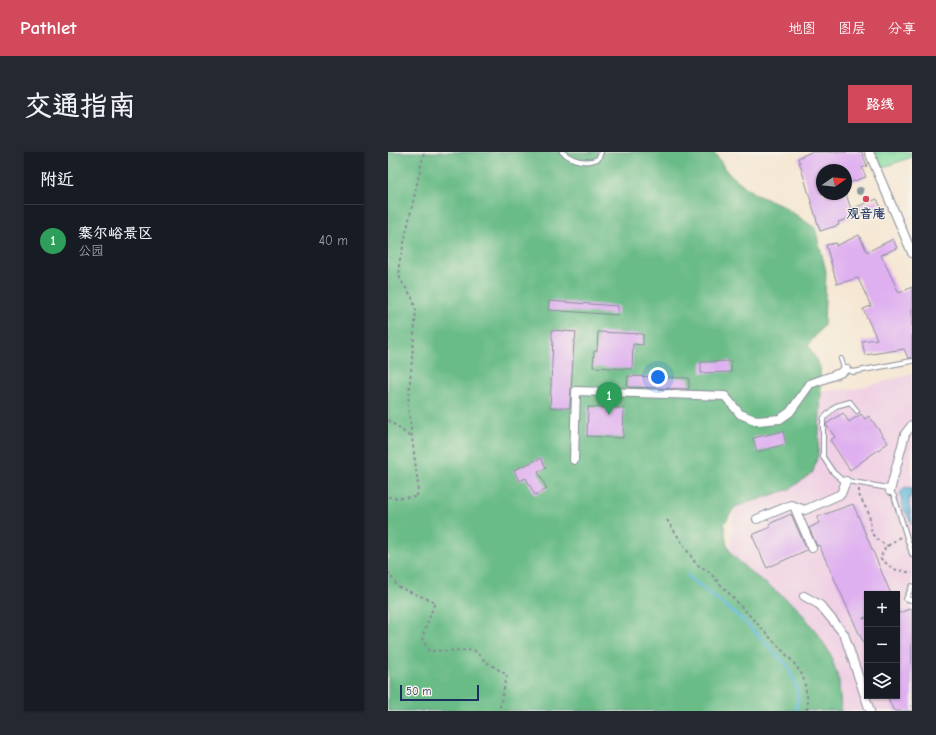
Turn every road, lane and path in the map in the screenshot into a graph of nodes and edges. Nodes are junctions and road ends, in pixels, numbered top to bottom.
1 (424, 152) edge
2 (562, 152) edge
3 (601, 152) edge
4 (869, 152) edge
5 (912, 253) edge
6 (841, 358) dead end
7 (912, 361) edge
8 (846, 369) junction
9 (857, 411) dead end
10 (388, 420) edge
11 (912, 425) edge
12 (412, 438) junction
13 (574, 460) dead end
14 (846, 480) junction
15 (858, 483) junction
16 (890, 491) junction
17 (388, 497) edge
18 (794, 506) junction
19 (757, 519) dead end
20 (667, 520) dead end
21 (906, 533) junction
22 (888, 546) junction
23 (812, 548) dead end
24 (912, 554) edge
25 (388, 572) edge
26 (912, 573) edge
27 (912, 586) edge
28 (804, 596) dead end
29 (912, 600) edge
30 (499, 711) edge
31 (807, 711) edge
32 (870, 711) edge

1 - 12 path
2 - 3 lane
4 - 5 street
6 - 8 lane
7 - 8 lane
8 - 13 street
9 - 14 lane
10 - 12 path
11 - 16 street
12 - 17 path
14 - 15 lane
14 - 18 street
15 - 16 lane
15 - 22 path
16 - 21 lane
18 - 19 street
18 - 23 street
20 - 31 path
21 - 22 path
21 - 24 lane
22 - 26 path
25 - 30 path
27 - 29 lane
28 - 32 street

